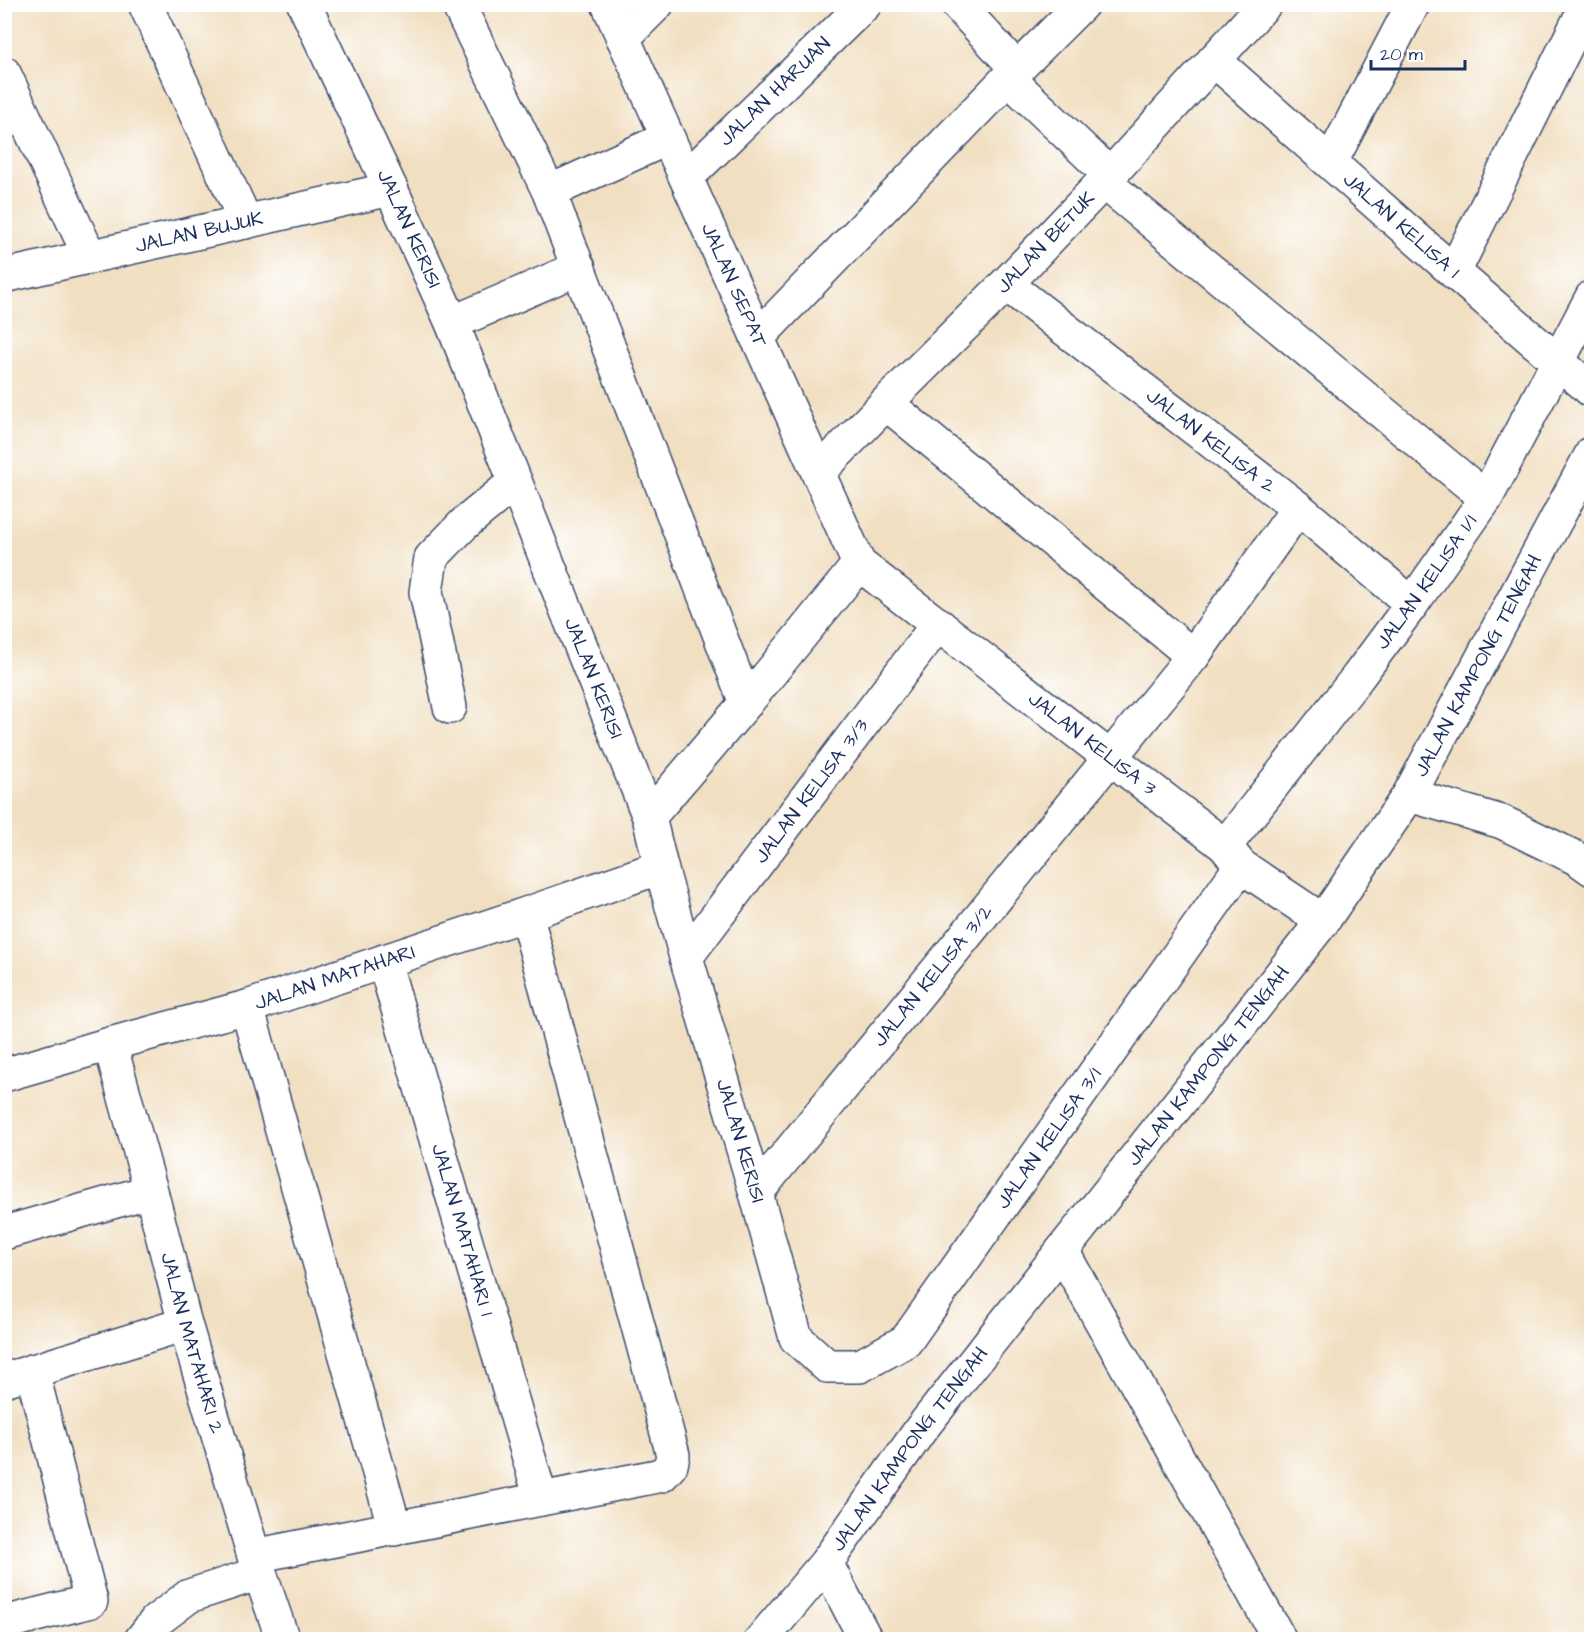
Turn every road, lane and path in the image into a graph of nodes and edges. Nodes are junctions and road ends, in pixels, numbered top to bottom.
1 (145, 4) edge
2 (304, 4) edge
3 (458, 4) edge
4 (608, 4) edge
5 (657, 4) edge
6 (865, 4) edge
7 (957, 4) edge
8 (1082, 4) edge
9 (1265, 4) edge
10 (1413, 4) edge
11 (1587, 4) edge
12 (623, 38) junction
13 (1214, 60) junction
14 (4, 73) edge
15 (1013, 74) junction
16 (668, 138) junction
17 (1331, 162) junction
18 (686, 178) junction
19 (1107, 178) junction
20 (392, 189) junction
21 (549, 192) junction
22 (246, 222) junction
23 (90, 257) junction
24 (579, 268) junction
25 (1454, 272) junction
26 (4, 276) edge
27 (1006, 284) junction
28 (1592, 297) edge
29 (452, 323) junction
30 (757, 338) junction
31 (1558, 362) junction
32 (1592, 391) edge
33 (886, 403) junction
34 (1592, 453) edge
35 (818, 473) junction
36 (516, 482) junction
37 (1486, 498) junction
38 (1298, 508) junction
39 (859, 564) junction
40 (1412, 604) junction
41 (938, 624) junction
42 (1193, 656) junction
43 (746, 702) junction
44 (450, 707) dead end
45 (1111, 758) junction
46 (1410, 795) junction
47 (649, 817) junction
48 (1233, 856) junction
49 (661, 867) junction
50 (1592, 869) edge
51 (526, 914) junction
52 (1326, 916) junction
53 (686, 957) junction
54 (384, 961) junction
55 (247, 1007) junction
56 (110, 1044) junction
57 (4, 1075) edge
58 (151, 1191) junction
59 (756, 1193) junction
60 (4, 1233) edge
61 (1062, 1251) junction
62 (185, 1324) junction
63 (827, 1366) joint
64 (18, 1376) edge
65 (541, 1499) junction
66 (395, 1529) junction
67 (826, 1563) junction
68 (257, 1565) junction
69 (4, 1623) edge
70 (763, 1638) edge
71 (141, 1640) edge
72 (283, 1640) edge
73 (866, 1640) edge
74 (1280, 1640) edge

1 - 22 street
2 - 20 street, JALAN KERISI
3 - 21 street
4 - 12 street, JALAN SEPAT
5 - 12 street
6 - 18 street, JALAN HARUAN
7 - 15 street
8 - 15 street
9 - 13 street, JALAN BETUK
10 - 17 street
11 - 25 street
12 - 16 street, JALAN SEPAT
13 - 17 street, JALAN KELISA 1
13 - 19 street, JALAN BETUK
14 - 23 street
15 - 19 street
15 - 30 street
16 - 18 street, JALAN SEPAT
16 - 21 street
17 - 25 street, JALAN KELISA 1
18 - 30 street, JALAN SEPAT
19 - 27 street, JALAN BETUK
19 - 37 street
20 - 22 street, JALAN BUJUK
20 - 29 street, JALAN KERISI
21 - 24 street
22 - 23 street, JALAN BUJUK
23 - 26 street, JALAN BUJUK
24 - 29 street
24 - 43 street
25 - 31 street, JALAN KELISA 1
27 - 33 street, JALAN BETUK
27 - 38 street, JALAN KELISA 2
28 - 31 street, JALAN KELISA 1/1
29 - 36 street, JALAN KERISI
30 - 35 street, JALAN SEPAT
31 - 32 street, JALAN KELISA 1
31 - 37 street, JALAN KELISA 1/1
33 - 35 street, JALAN BETUK
33 - 42 street
34 - 46 street, JALAN KAMPONG TENGAH
35 - 39 street, JALAN SEPAT
36 - 44 street
36 - 47 street, JALAN KERISI
37 - 40 street, JALAN KELISA 1/1
38 - 40 street, JALAN KELISA 2
38 - 42 street, JALAN KELISA 3/2
39 - 41 street, JALAN KELISA 3
39 - 43 street
40 - 48 street, JALAN KELISA 1/1
41 - 45 street, JALAN KELISA 3
41 - 53 street, JALAN KELISA 3/3
42 - 45 street, JALAN KELISA 3/2
43 - 47 street
45 - 48 street, JALAN KELISA 3
45 - 59 street, JALAN KELISA 3/2
46 - 50 street
46 - 52 street, JALAN KAMPONG TENGAH
47 - 49 street, JALAN KERISI
48 - 52 street, JALAN KELISA 3
48 - 63 street, JALAN KELISA 3/1
49 - 51 street, JALAN MATAHARI
49 - 53 street, JALAN KERISI
51 - 54 street, JALAN MATAHARI
51 - 65 street
52 - 61 street, JALAN KAMPONG TENGAH
53 - 59 street, JALAN KERISI
54 - 55 street, JALAN MATAHARI
54 - 65 street, JALAN MATAHARI 1
55 - 56 street, JALAN MATAHARI
55 - 66 street
56 - 57 street, JALAN MATAHARI
56 - 58 street, JALAN MATAHARI 2
58 - 60 street
58 - 62 street, JALAN MATAHARI 2
59 - 63 street, JALAN KERISI
61 - 67 street, JALAN KAMPONG TENGAH
61 - 74 street
62 - 64 street
62 - 68 street, JALAN MATAHARI 2
64 - 69 street
65 - 66 street
66 - 68 street
67 - 70 street, JALAN KAMPONG TENGAH
67 - 73 street
68 - 71 street
68 - 72 street, JALAN MATAHARI 2

